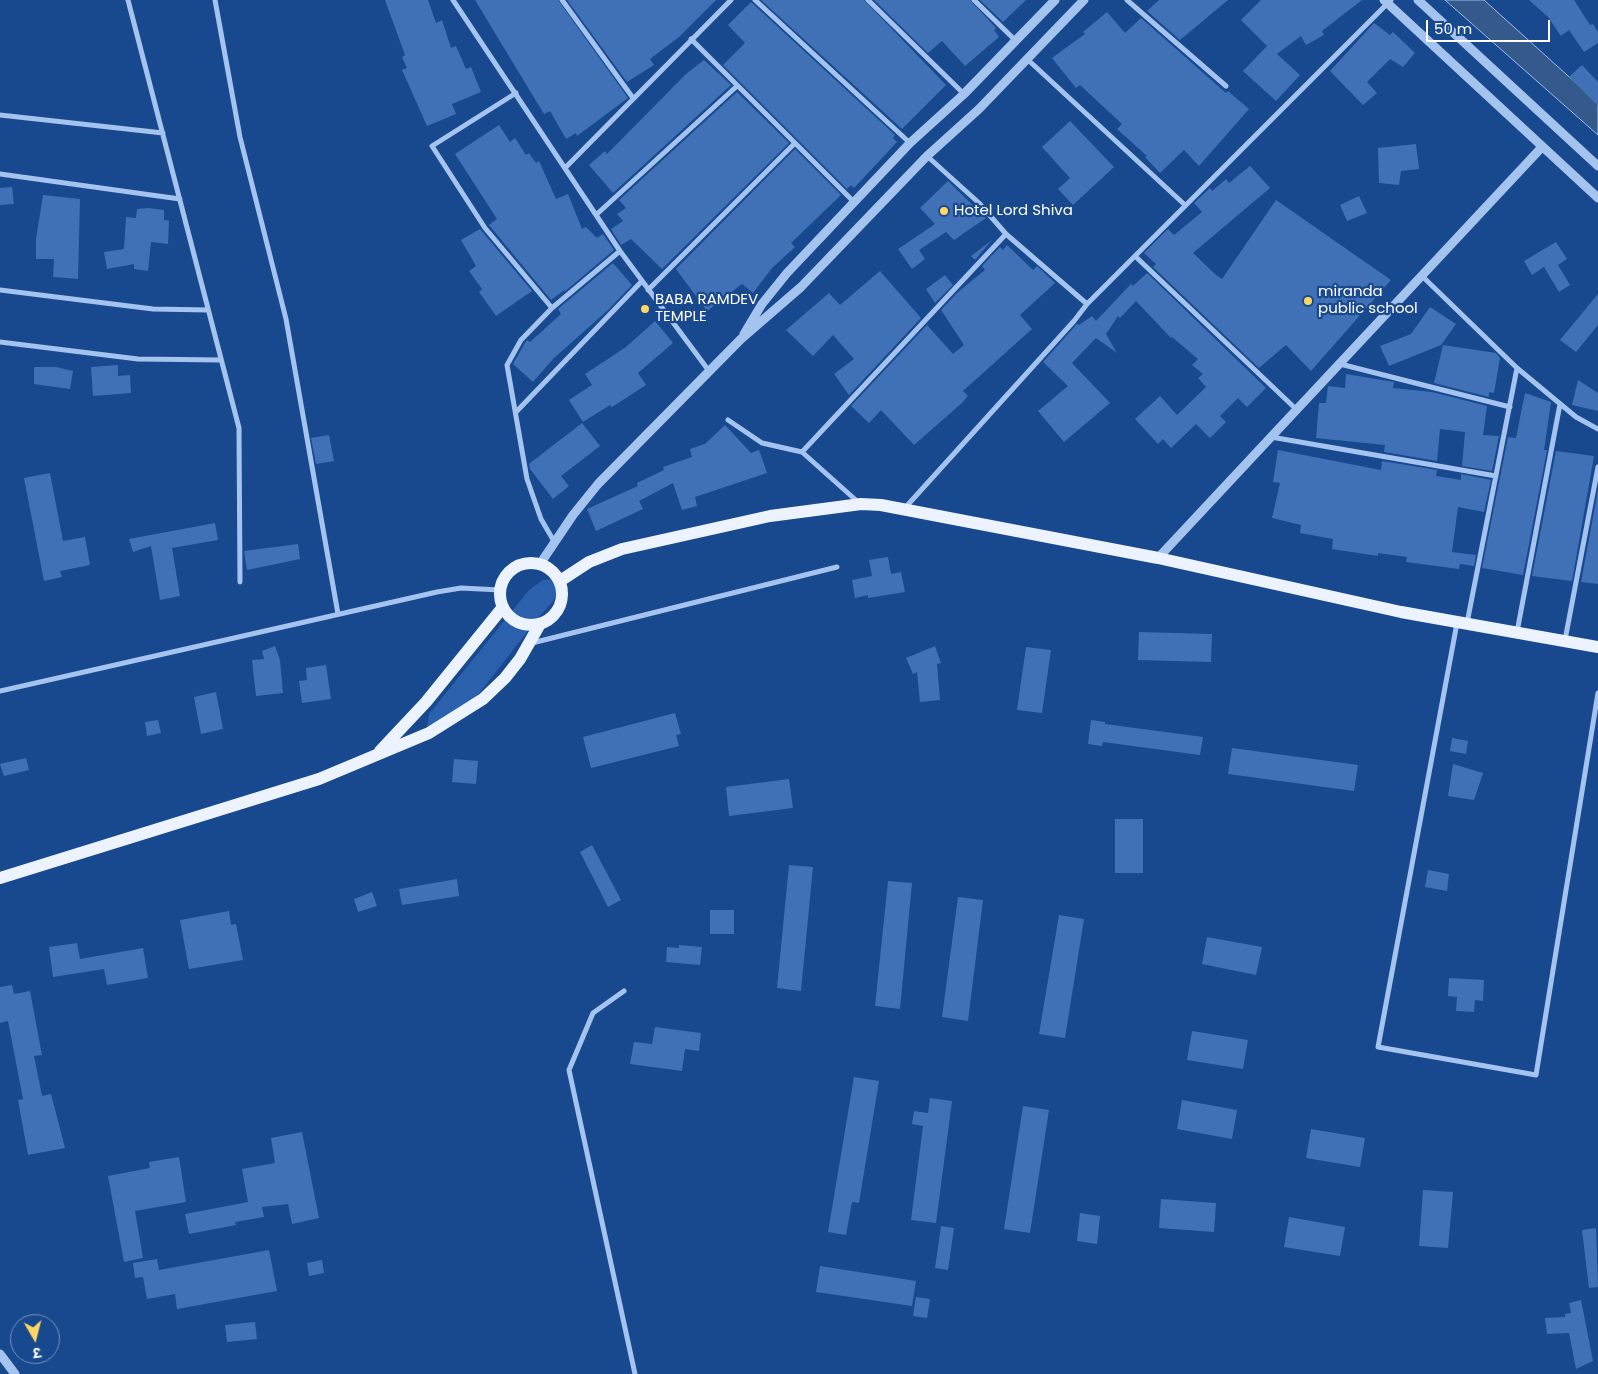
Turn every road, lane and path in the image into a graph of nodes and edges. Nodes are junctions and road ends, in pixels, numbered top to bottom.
1 (128, 0) edge
2 (215, 0) edge
3 (453, 0) edge
4 (562, 0) edge
5 (731, 0) edge
6 (755, 0) edge
7 (868, 0) edge
8 (974, 0) edge
9 (1055, 0) edge
10 (1084, 0) edge
11 (1128, 0) edge
12 (1418, 0) edge
13 (1387, 1) edge
14 (691, 39) junction
15 (1015, 40) junction
16 (1026, 58) junction
17 (737, 86) junction
18 (1226, 86) dead end
19 (516, 94) junction
20 (964, 94) junction
21 (633, 98) junction
22 (0, 114) edge
23 (163, 133) junction
24 (910, 143) junction
25 (794, 144) junction
26 (1542, 147) junction
27 (927, 156) junction
28 (1598, 166) edge
29 (566, 167) junction
30 (0, 174) edge
31 (1598, 198) edge
32 (180, 199) junction
33 (855, 203) junction
34 (1185, 205) junction
35 (597, 214) junction
36 (1006, 234) junction
37 (620, 250) junction
38 (1136, 256) junction
39 (1421, 275) junction
40 (642, 281) junction
41 (0, 290) edge
42 (648, 290) junction
43 (1087, 304) junction
44 (552, 308) junction
45 (208, 310) junction
46 (741, 339) junction
47 (0, 342) edge
48 (221, 360) junction
49 (1340, 364) junction
50 (1517, 368) junction
51 (709, 371) junction
52 (1560, 404) junction
53 (1510, 407) junction
54 (1297, 410) junction
55 (517, 411) junction
56 (728, 420) dead end
57 (1598, 429) edge
58 (1271, 437) junction
59 (802, 452) junction
60 (1598, 466) edge
61 (1496, 476) junction
62 (861, 504) junction
63 (903, 510) junction
64 (555, 543) junction
65 (1158, 558) junction
66 (540, 564) junction
67 (838, 567) dead end
68 (560, 581) junction
69 (240, 582) dead end
70 (500, 590) junction
71 (503, 607) junction
72 (338, 614) junction
73 (1462, 623) junction
74 (540, 624) junction
75 (1516, 634) junction
76 (1564, 640) junction
77 (529, 643) junction
78 (1598, 647) edge
79 (0, 691) edge
80 (1598, 693) edge
81 (375, 756) junction
82 (0, 878) edge
83 (624, 991) dead end
84 (0, 1354) edge
85 (15, 1374) edge
86 (635, 1374) edge

1 - 23 street
2 - 72 street
3 - 19 street
4 - 21 street
5 - 14 street
6 - 24 street
7 - 20 street
8 - 15 street
9 - 15 street
10 - 16 street
11 - 18 street
12 - 28 street
13 - 26 street
13 - 34 street
14 - 17 street
14 - 21 street
15 - 20 street
16 - 27 street
16 - 34 street
17 - 25 street
17 - 35 street
19 - 29 street
19 - 44 street
20 - 24 street
21 - 29 street
22 - 23 street
23 - 32 street
24 - 33 street
25 - 33 street
25 - 42 street
26 - 31 street
26 - 39 street
27 - 36 street
27 - 46 street
29 - 35 street
30 - 32 street
32 - 45 street
33 - 46 street
34 - 38 street
35 - 37 street
36 - 43 street
36 - 59 street
37 - 40 street
37 - 44 street
38 - 43 street
38 - 54 street
39 - 49 street
39 - 50 street
40 - 42 street
40 - 55 street
41 - 45 street
42 - 51 street
43 - 63 street
44 - 55 street
45 - 48 street
46 - 51 street
47 - 48 street
48 - 69 street
49 - 53 street
49 - 54 street
50 - 52 street
50 - 53 street
51 - 64 street
52 - 57 street
52 - 75 street
53 - 61 street
54 - 58 street
55 - 64 street
56 - 59 street
58 - 61 street
58 - 65 street
59 - 62 street
60 - 76 street
61 - 73 street
62 - 63 main road
62 - 68 main road
63 - 65 main road
64 - 66 street
65 - 73 main road
66 - 68 main road
66 - 70 main road
67 - 77 street
68 - 74 main road
70 - 71 main road
70 - 72 street
71 - 74 main road
71 - 81 main road
72 - 79 street
73 - 75 main road
73 - 80 street
74 - 77 main road
75 - 76 main road
76 - 78 main road
77 - 81 main road
81 - 82 main road
83 - 86 street
84 - 85 street

